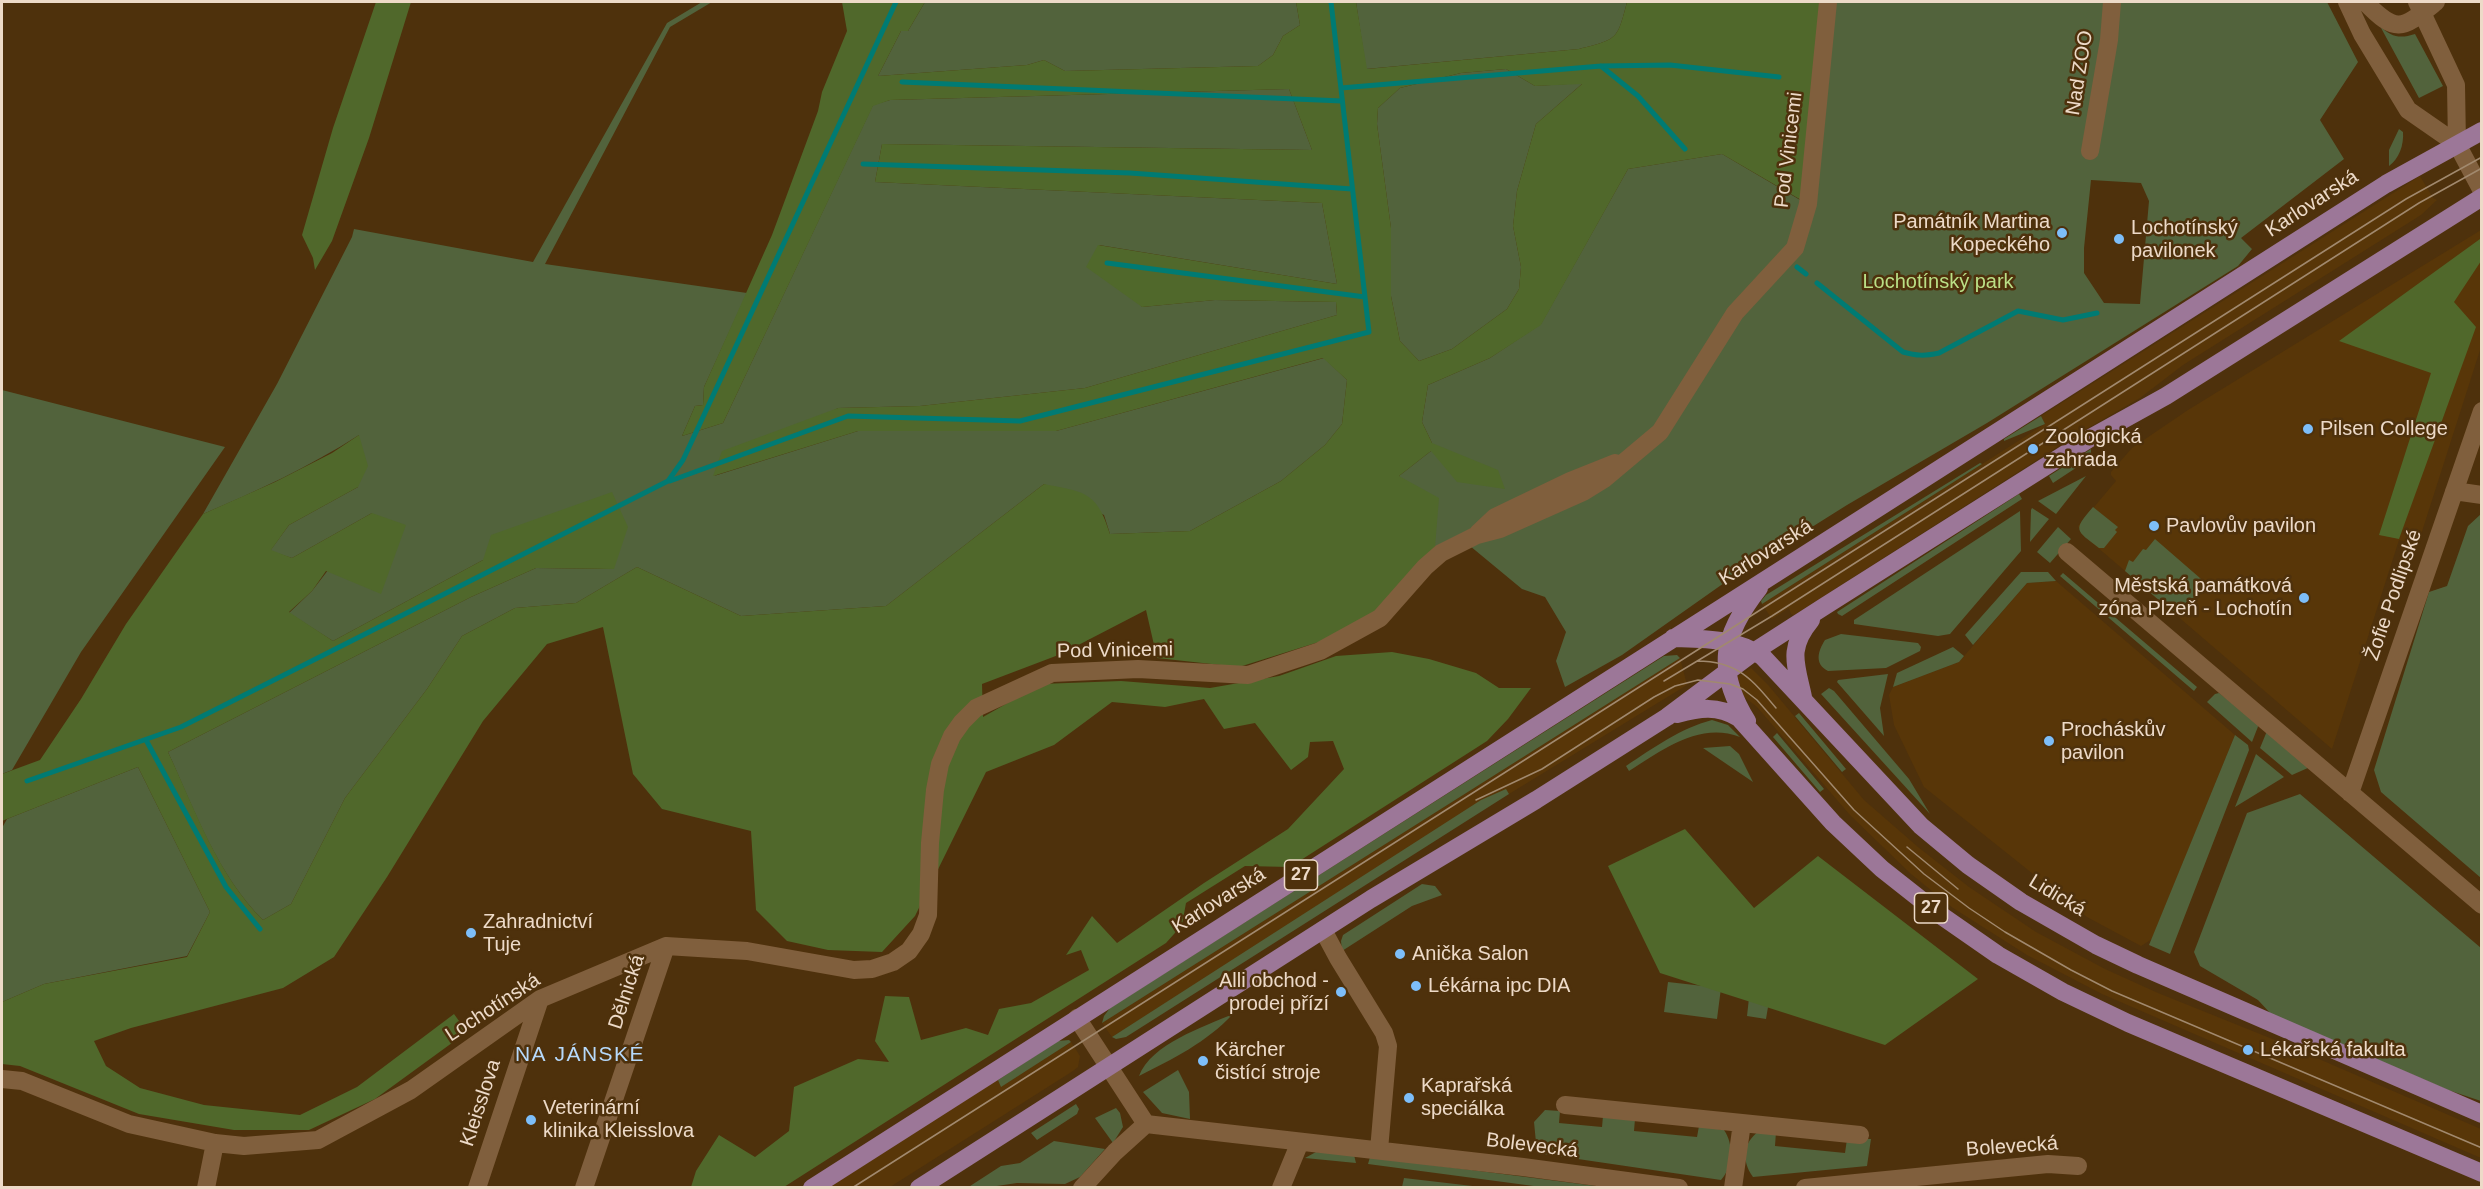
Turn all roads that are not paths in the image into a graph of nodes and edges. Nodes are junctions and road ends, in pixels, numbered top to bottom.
1 (1828, 2) edge
2 (2112, 2) edge
3 (2348, 2) edge
4 (2365, 2) edge
5 (2425, 5) edge
6 (2481, 131) edge
7 (2457, 144) junction
8 (2090, 151) dead end
9 (2481, 191) edge
10 (2481, 197) edge
11 (2481, 411) edge
12 (2454, 491) junction
13 (2481, 495) edge
14 (2067, 552) dead end
15 (1767, 578) junction
16 (1825, 606) junction
17 (1673, 638) junction
18 (1729, 642) junction
19 (1755, 651) junction
20 (1726, 673) junction
21 (1803, 699) junction
22 (1667, 717) junction
23 (1758, 738) junction
24 (2350, 794) junction
25 (2481, 905) edge
26 (1323, 930) junction
27 (666, 946) junction
28 (909, 951) joint
29 (540, 999) junction
30 (1077, 1018) junction
31 (1109, 1066) junction
32 (2, 1079) edge
33 (1565, 1104) dead end
34 (2481, 1114) edge
35 (1742, 1123) junction
36 (1146, 1124) junction
37 (1860, 1135) dead end
38 (1300, 1142) junction
39 (215, 1143) junction
40 (1379, 1150) junction
41 (2078, 1166) dead end
42 (2481, 1173) edge
43 (206, 1188) edge
44 (477, 1188) edge
45 (585, 1188) edge
46 (812, 1188) edge
47 (919, 1188) edge
48 (1082, 1188) edge
49 (1281, 1188) edge
50 (1679, 1188) edge
51 (1733, 1188) edge
52 (1805, 1188) edge

1 - 28 street, Pod Vinicemi
2 - 8 street, Nad ZOO
3 - 7 street
4 - 5 street
5 - 7 street
6 - 7 main road, Karlovarská
7 - 9 street
7 - 15 main road, Karlovarská
10 - 16 main road
11 - 12 street, Žofie Podlipské
12 - 13 street
12 - 24 street, Žofie Podlipské
14 - 24 street
15 - 17 main road, Karlovarská
15 - 18 main road
16 - 19 main road
16 - 21 main road
17 - 18 main road, Lidická
17 - 30 main road, Karlovarská / 27
18 - 19 main road, Lidická
18 - 20 main road
19 - 20 main road
19 - 21 main road, Lidická
20 - 22 main road
20 - 23 main road
21 - 34 main road, Lidická
22 - 23 main road
22 - 26 main road
23 - 42 main road, 27
24 - 25 street
26 - 31 main road
26 - 40 street
27 - 28 street, Lochotínská
27 - 29 street, Lochotínská
27 - 45 street, Dělnická
29 - 39 street, Lochotínská
29 - 44 street, Kleisslova
30 - 31 street
30 - 46 main road, Karlovarská / 27
31 - 36 street
31 - 47 main road
32 - 39 street, Lochotínská
33 - 35 street
35 - 37 street
35 - 51 street
36 - 38 street, Bolevecká
36 - 48 street
38 - 40 street, Bolevecká
38 - 49 street
39 - 43 street
40 - 50 street, Bolevecká
41 - 52 street, Bolevecká

